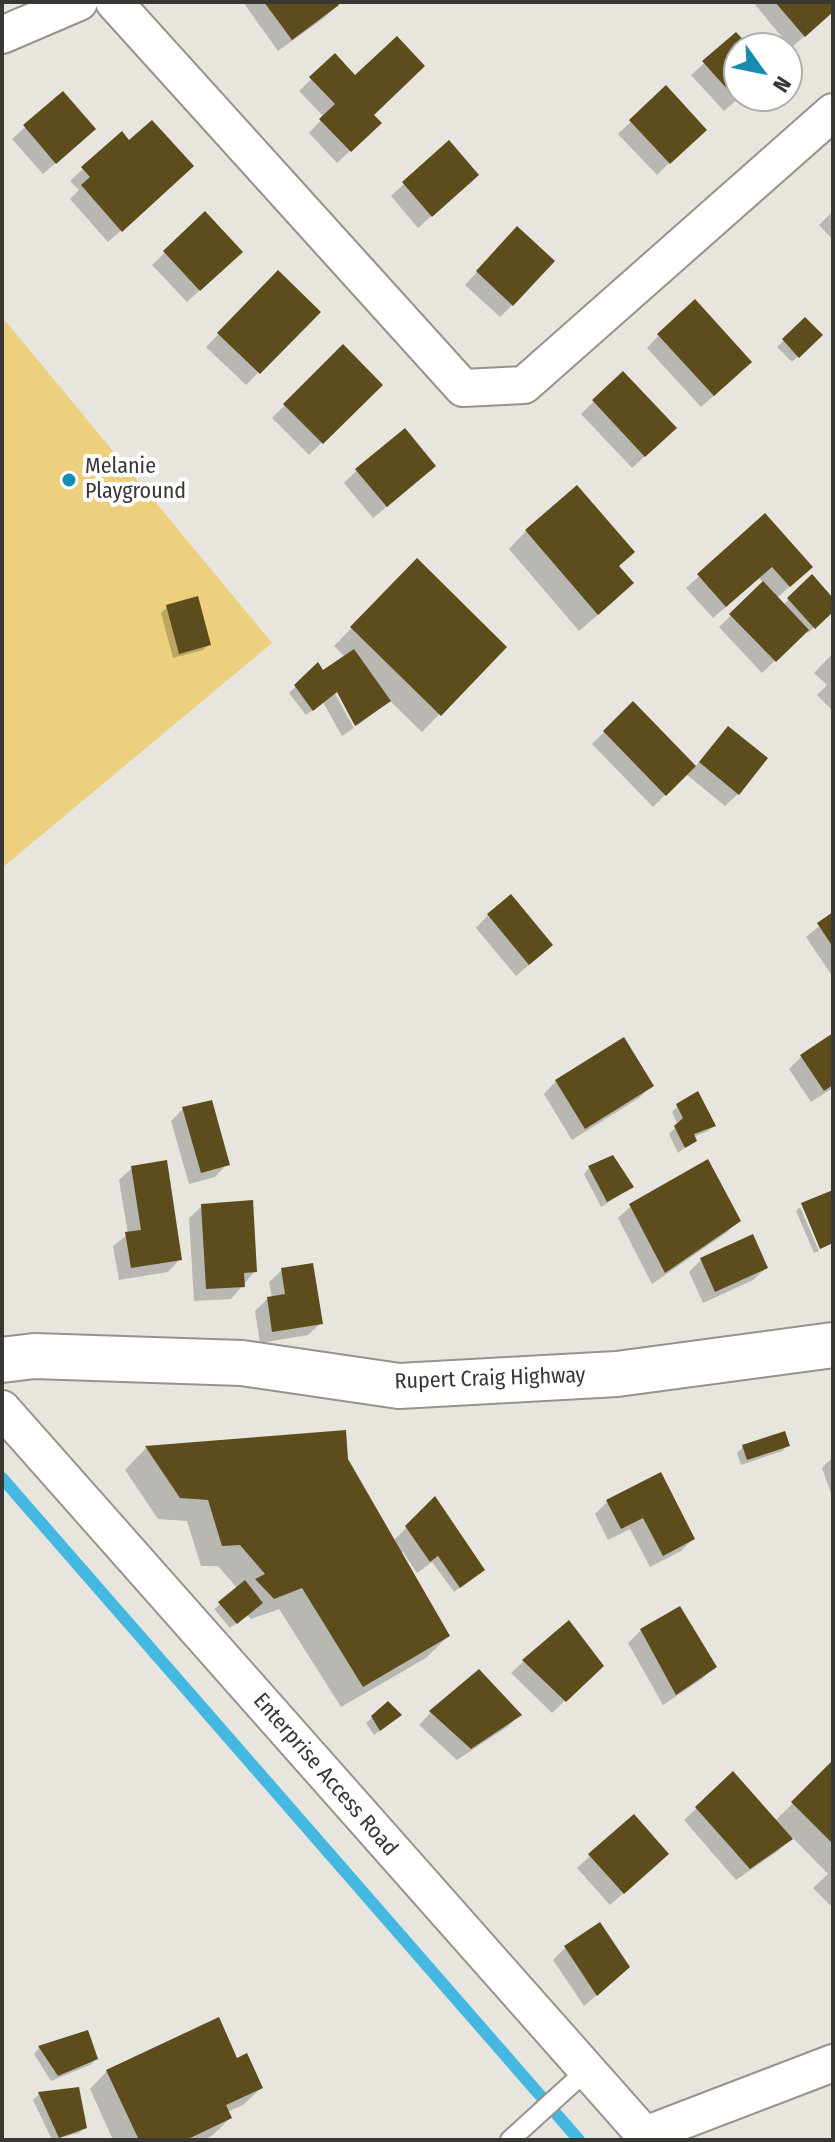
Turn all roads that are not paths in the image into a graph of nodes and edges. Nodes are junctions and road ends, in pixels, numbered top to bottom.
1 (79, 2) edge
2 (114, 2) edge
3 (2, 35) edge
4 (833, 112) edge
5 (833, 1345) edge
6 (2, 1360) edge
7 (2, 1409) edge
8 (833, 2063) edge
9 (587, 2070) junction
10 (647, 2138) edge
11 (510, 2140) edge

1 - 3 street
2 - 4 street
5 - 6 main road, Rupert Craig Highway
7 - 9 street, Enterprise Access Road
8 - 10 street
9 - 10 street, Enterprise Access Road
9 - 11 lane

